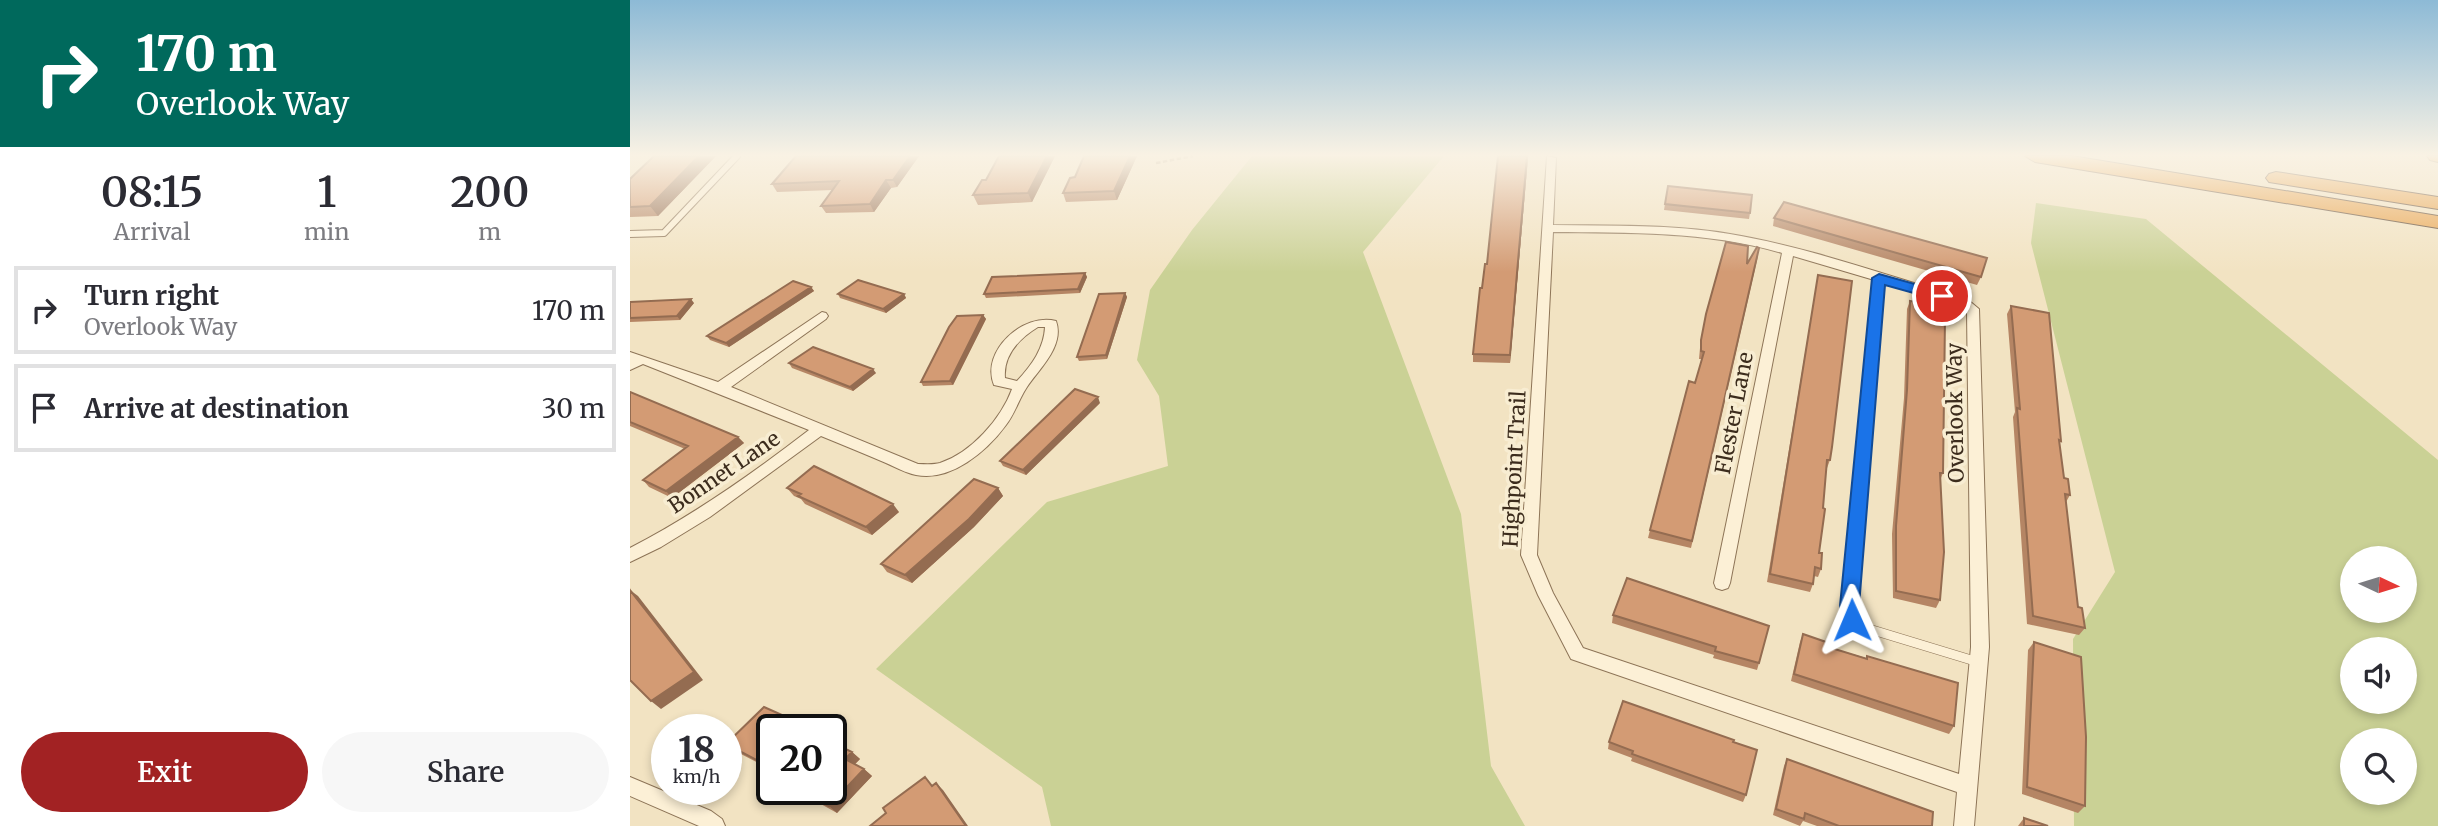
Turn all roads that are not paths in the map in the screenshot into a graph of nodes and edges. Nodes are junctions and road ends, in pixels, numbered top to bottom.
1 (700, 195) edge
2 (1549, 195) edge
3 (2233, 195) edge
4 (2270, 195) edge
5 (2385, 195) edge
6 (2438, 203) edge
7 (2438, 222) edge
8 (1548, 228) junction
9 (630, 234) edge
10 (2438, 238) edge
11 (1788, 251) junction
12 (1879, 278) junction
13 (822, 316) dead end
14 (634, 360) edge
15 (1020, 386) junction
16 (720, 388) junction
17 (820, 429) junction
18 (630, 555) edge
19 (1722, 583) dead end
20 (1979, 663) junction
21 (630, 786) edge
22 (1968, 786) junction
23 (715, 826) edge
24 (1964, 826) edge

1 - 9 lane
2 - 8 street, Highpoint Trail
3 - 10 highway
4 - 7 highway
5 - 6 highway
8 - 11 street, Overlook Way
8 - 22 street, Highpoint Trail
11 - 12 street, Overlook Way
11 - 19 street, Flester Lane
12 - 20 street, Overlook Way
12 - 20 lane
13 - 16 street
14 - 16 street
15 - 15 street
15 - 17 street
16 - 17 street
17 - 18 street, Bonnet Lane
20 - 22 street, Overlook Way
21 - 23 street
22 - 24 street, Overlook Way

